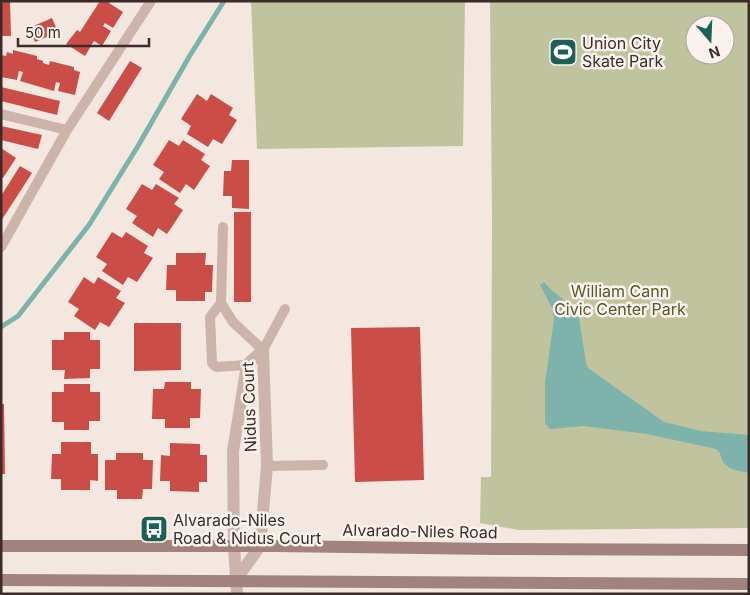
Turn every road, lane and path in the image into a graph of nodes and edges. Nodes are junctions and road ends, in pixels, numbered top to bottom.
1 (151, 1) edge
2 (1, 114) edge
3 (66, 130) junction
4 (222, 226) dead end
5 (1, 247) edge
6 (221, 303) junction
7 (285, 309) dead end
8 (263, 350) junction
9 (247, 365) junction
10 (323, 465) dead end
11 (267, 466) junction
12 (1, 546) edge
13 (234, 546) junction
14 (260, 546) junction
15 (749, 550) edge
16 (1, 580) edge
17 (236, 580) junction
18 (749, 584) edge
19 (236, 594) edge

1 - 3 lane
2 - 3 lane
3 - 5 lane
4 - 6 lane
6 - 8 lane
6 - 9 lane
7 - 8 lane
8 - 9 street, Nidus Court
8 - 11 street, Nidus Court
9 - 13 street, Nidus Court
10 - 11 lane
11 - 14 street, Nidus Court
12 - 13 main road, Alvarado-Niles Road
13 - 14 main road, Alvarado-Niles Road
13 - 17 street, Nidus Court
14 - 15 main road, Alvarado-Niles Road
14 - 17 street
16 - 17 main road
17 - 18 main road
17 - 19 street, Nidus Court

